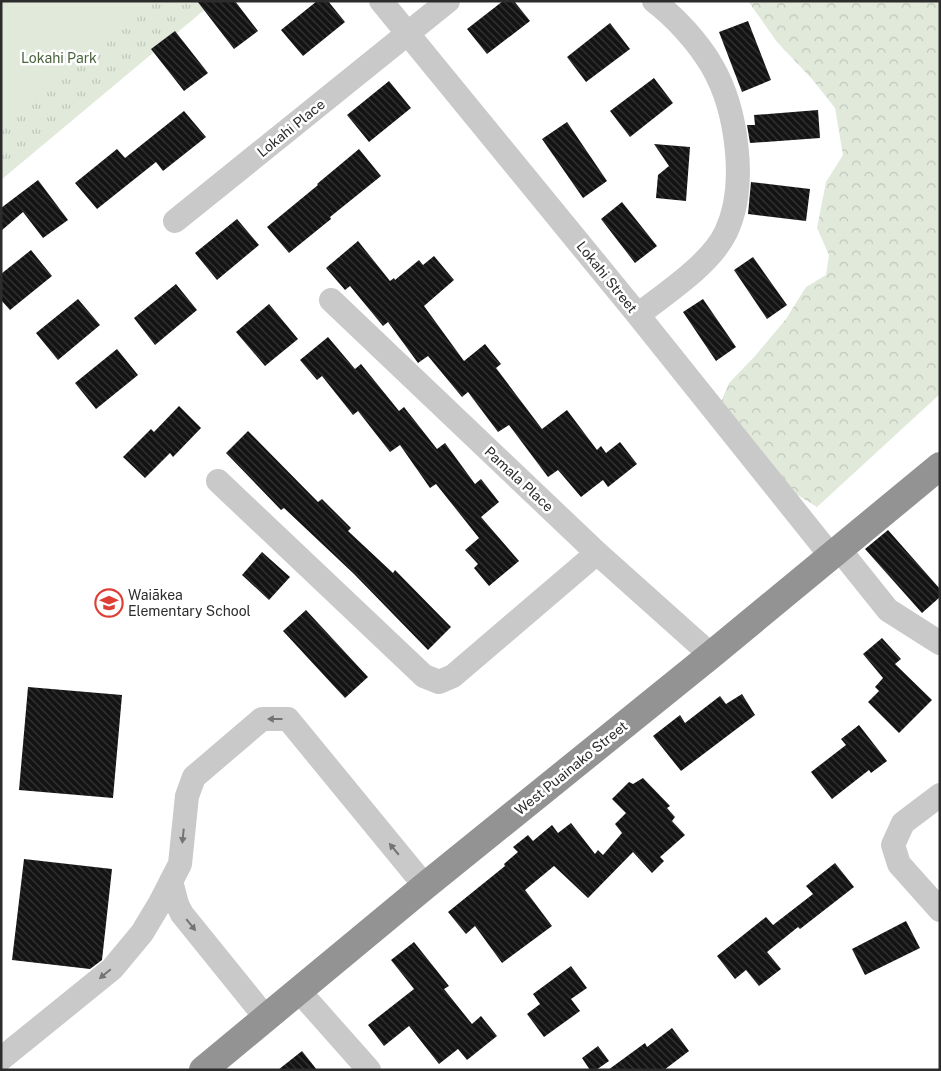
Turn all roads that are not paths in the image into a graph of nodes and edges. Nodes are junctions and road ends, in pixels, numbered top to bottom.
1 (381, 1) edge
2 (448, 1) edge
3 (654, 1) edge
4 (408, 34) junction
5 (175, 221) dead end
6 (331, 300) dead end
7 (638, 315) junction
8 (940, 466) edge
9 (218, 481) dead end
10 (835, 552) junction
11 (597, 553) junction
12 (940, 643) edge
13 (711, 655) junction
14 (940, 794) edge
15 (171, 881) junction
16 (425, 886) junction
17 (940, 910) edge
18 (299, 991) junction
19 (266, 1018) junction
20 (1, 1059) edge
21 (203, 1070) edge
22 (369, 1070) edge

1 - 4 street, Lokahi Street
2 - 4 street, Lokahi Place
3 - 7 street
4 - 5 street, Lokahi Place
4 - 7 street, Lokahi Street
6 - 11 street, Pamala Place
7 - 10 street, Lokahi Street
8 - 10 highway, West Puainako Street
9 - 11 street
10 - 12 street, Lokahi Street
10 - 13 highway, West Puainako Street
11 - 13 street, Pamala Place
13 - 16 highway, West Puainako Street
14 - 17 street
16 -> 15 street
15 -> 19 street
15 -> 20 street
16 - 18 highway, West Puainako Street
18 - 19 highway, West Puainako Street
18 - 22 street
19 - 21 highway, West Puainako Street

